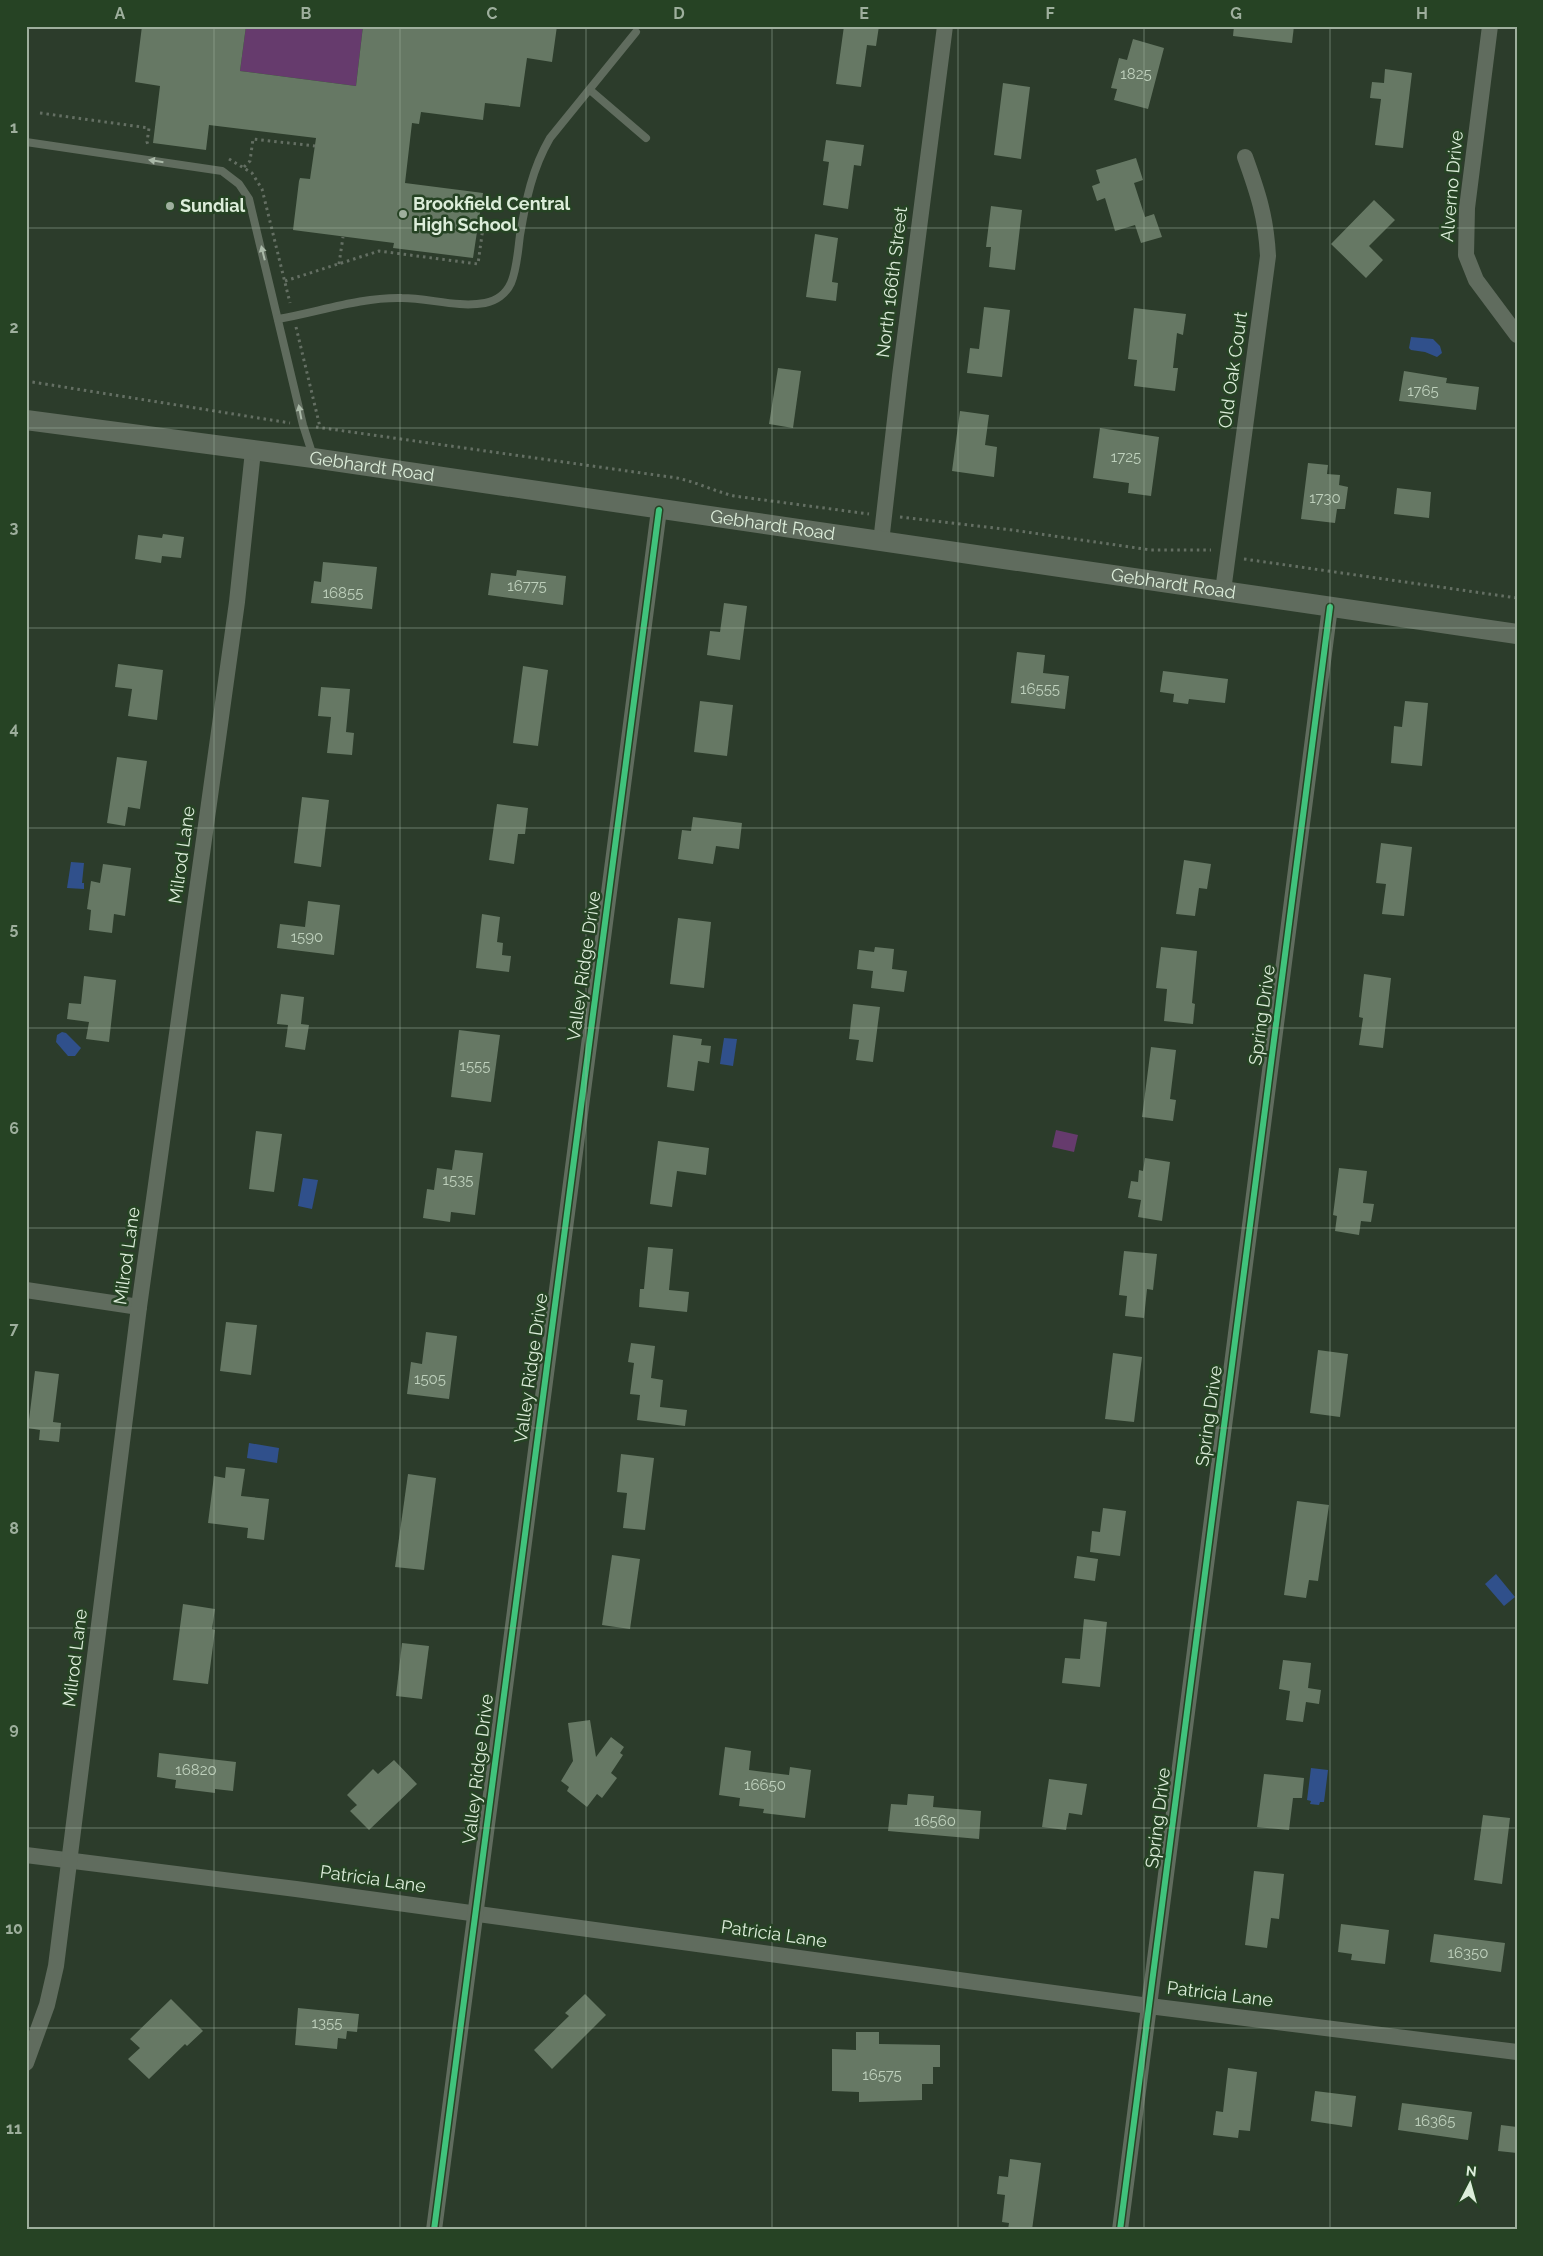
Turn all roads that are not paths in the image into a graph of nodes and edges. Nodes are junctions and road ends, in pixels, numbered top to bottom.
1 (945, 26) edge
2 (1490, 26) edge
3 (636, 32) dead end
4 (590, 90) junction
5 (646, 138) dead end
6 (26, 142) edge
7 (1245, 157) dead end
8 (278, 319) junction
9 (1517, 335) edge
10 (26, 420) edge
11 (253, 451) junction
12 (313, 458) junction
13 (659, 510) junction
14 (881, 542) junction
15 (1223, 591) junction
16 (1330, 607) junction
17 (1517, 634) edge
18 (26, 1290) edge
19 (140, 1307) junction
20 (26, 1855) edge
21 (69, 1861) junction
22 (477, 1916) junction
23 (1149, 2006) junction
24 (1517, 2052) edge
25 (26, 2063) edge
26 (434, 2230) edge
27 (1120, 2230) edge

1 - 14 street, North 166th Street
2 - 9 street, Alverno Drive
3 - 4 lane
4 - 5 lane
4 - 8 lane
8 -> 6 lane
7 - 15 street, Old Oak Court
12 -> 8 lane
10 - 11 street, Gebhardt Road
11 - 12 street, Gebhardt Road
11 - 19 street, Milrod Lane
12 - 13 street, Gebhardt Road
13 - 14 street, Gebhardt Road
13 - 22 street, Valley Ridge Drive
14 - 15 street, Gebhardt Road
15 - 16 street, Gebhardt Road
16 - 17 street, Gebhardt Road
16 - 23 street, Spring Drive
18 - 19 street
19 - 21 street, Milrod Lane
20 - 21 street, Patricia Lane
21 - 22 street, Patricia Lane
21 - 25 street, Milrod Lane
22 - 23 street, Patricia Lane
22 - 26 street, Valley Ridge Drive
23 - 24 street, Patricia Lane
23 - 27 street, Spring Drive

